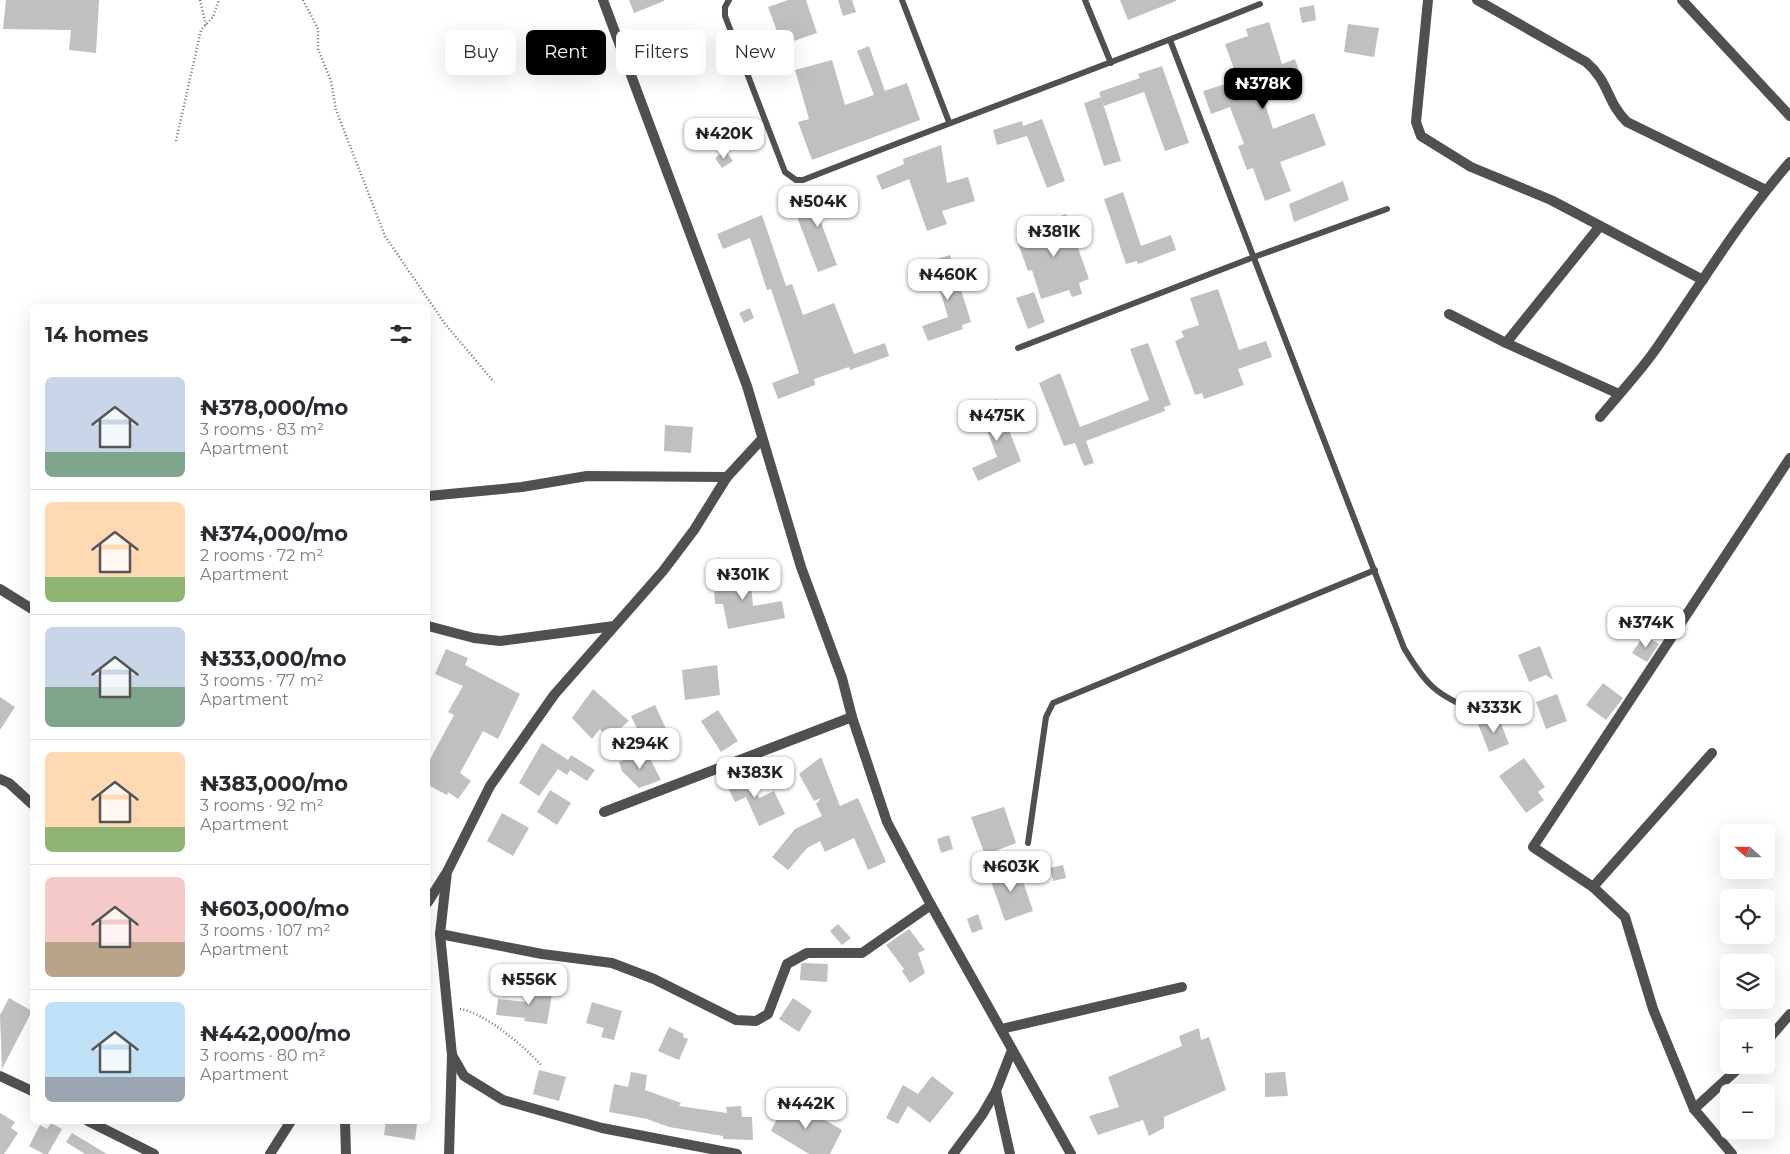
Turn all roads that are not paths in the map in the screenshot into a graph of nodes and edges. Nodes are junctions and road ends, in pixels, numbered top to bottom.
1 (603, 0) edge
2 (728, 0) edge
3 (902, 0) edge
4 (1085, 0) edge
5 (1428, 0) edge
6 (1477, 0) edge
7 (1682, 0) edge
8 (1260, 4) dead end
9 (1170, 40) junction
10 (1111, 63) junction
11 (1790, 116) edge
12 (949, 122) junction
13 (1790, 162) edge
14 (1766, 190) junction
15 (1387, 209) dead end
16 (1600, 226) junction
17 (1254, 257) junction
18 (1703, 280) junction
19 (1449, 314) dead end
20 (1506, 344) junction
21 (1018, 348) dead end
22 (1619, 394) junction
23 (1600, 417) dead end
24 (762, 439) junction
25 (1790, 458) edge
26 (728, 477) junction
27 (430, 496) edge
28 (1374, 570) junction
29 (0, 589) edge
30 (30, 608) edge
31 (614, 626) junction
32 (430, 627) edge
33 (1476, 711) dead end
34 (852, 717) junction
35 (1712, 753) dead end
36 (0, 779) edge
37 (30, 802) edge
38 (604, 812) dead end
39 (1028, 842) dead end
40 (447, 872) junction
41 (1594, 887) junction
42 (430, 899) edge
43 (930, 905) junction
44 (440, 934) junction
45 (1182, 987) dead end
46 (1790, 1014) edge
47 (1001, 1029) junction
48 (1775, 1032) edge
49 (1012, 1050) junction
50 (452, 1055) junction
51 (1732, 1074) edge
52 (0, 1076) edge
53 (30, 1090) edge
54 (996, 1091) junction
55 (1694, 1109) junction
56 (94, 1124) edge
57 (289, 1124) edge
58 (345, 1124) edge
59 (154, 1154) edge
60 (270, 1154) edge
61 (346, 1154) edge
62 (449, 1154) edge
63 (737, 1154) edge
64 (953, 1154) edge
65 (1010, 1154) edge
66 (1071, 1154) edge
67 (1732, 1154) edge

1 - 24 street
2 - 12 lane
3 - 12 lane
4 - 10 lane
5 - 16 street
6 - 14 street
7 - 11 street
8 - 9 lane
9 - 10 lane
9 - 17 lane
10 - 12 lane
13 - 14 street
14 - 18 street
15 - 17 lane
16 - 18 street
16 - 20 street
17 - 21 lane
17 - 28 lane
18 - 22 street
19 - 20 street
20 - 22 street
22 - 23 street
24 - 26 street
24 - 34 street
25 - 41 street
26 - 27 street
26 - 31 street
28 - 33 lane
28 - 39 lane
29 - 30 street
31 - 32 street
31 - 40 street
34 - 38 street
34 - 43 street
35 - 41 street
36 - 37 street
40 - 42 street
40 - 44 street
41 - 55 street
43 - 44 street
43 - 47 street
44 - 50 street
45 - 47 street
46 - 48 street
47 - 49 street
49 - 54 street
49 - 66 street
50 - 62 street
50 - 63 street
51 - 55 street
52 - 53 street
54 - 64 street
54 - 65 street
55 - 67 street
56 - 59 street
57 - 60 street
58 - 61 street

